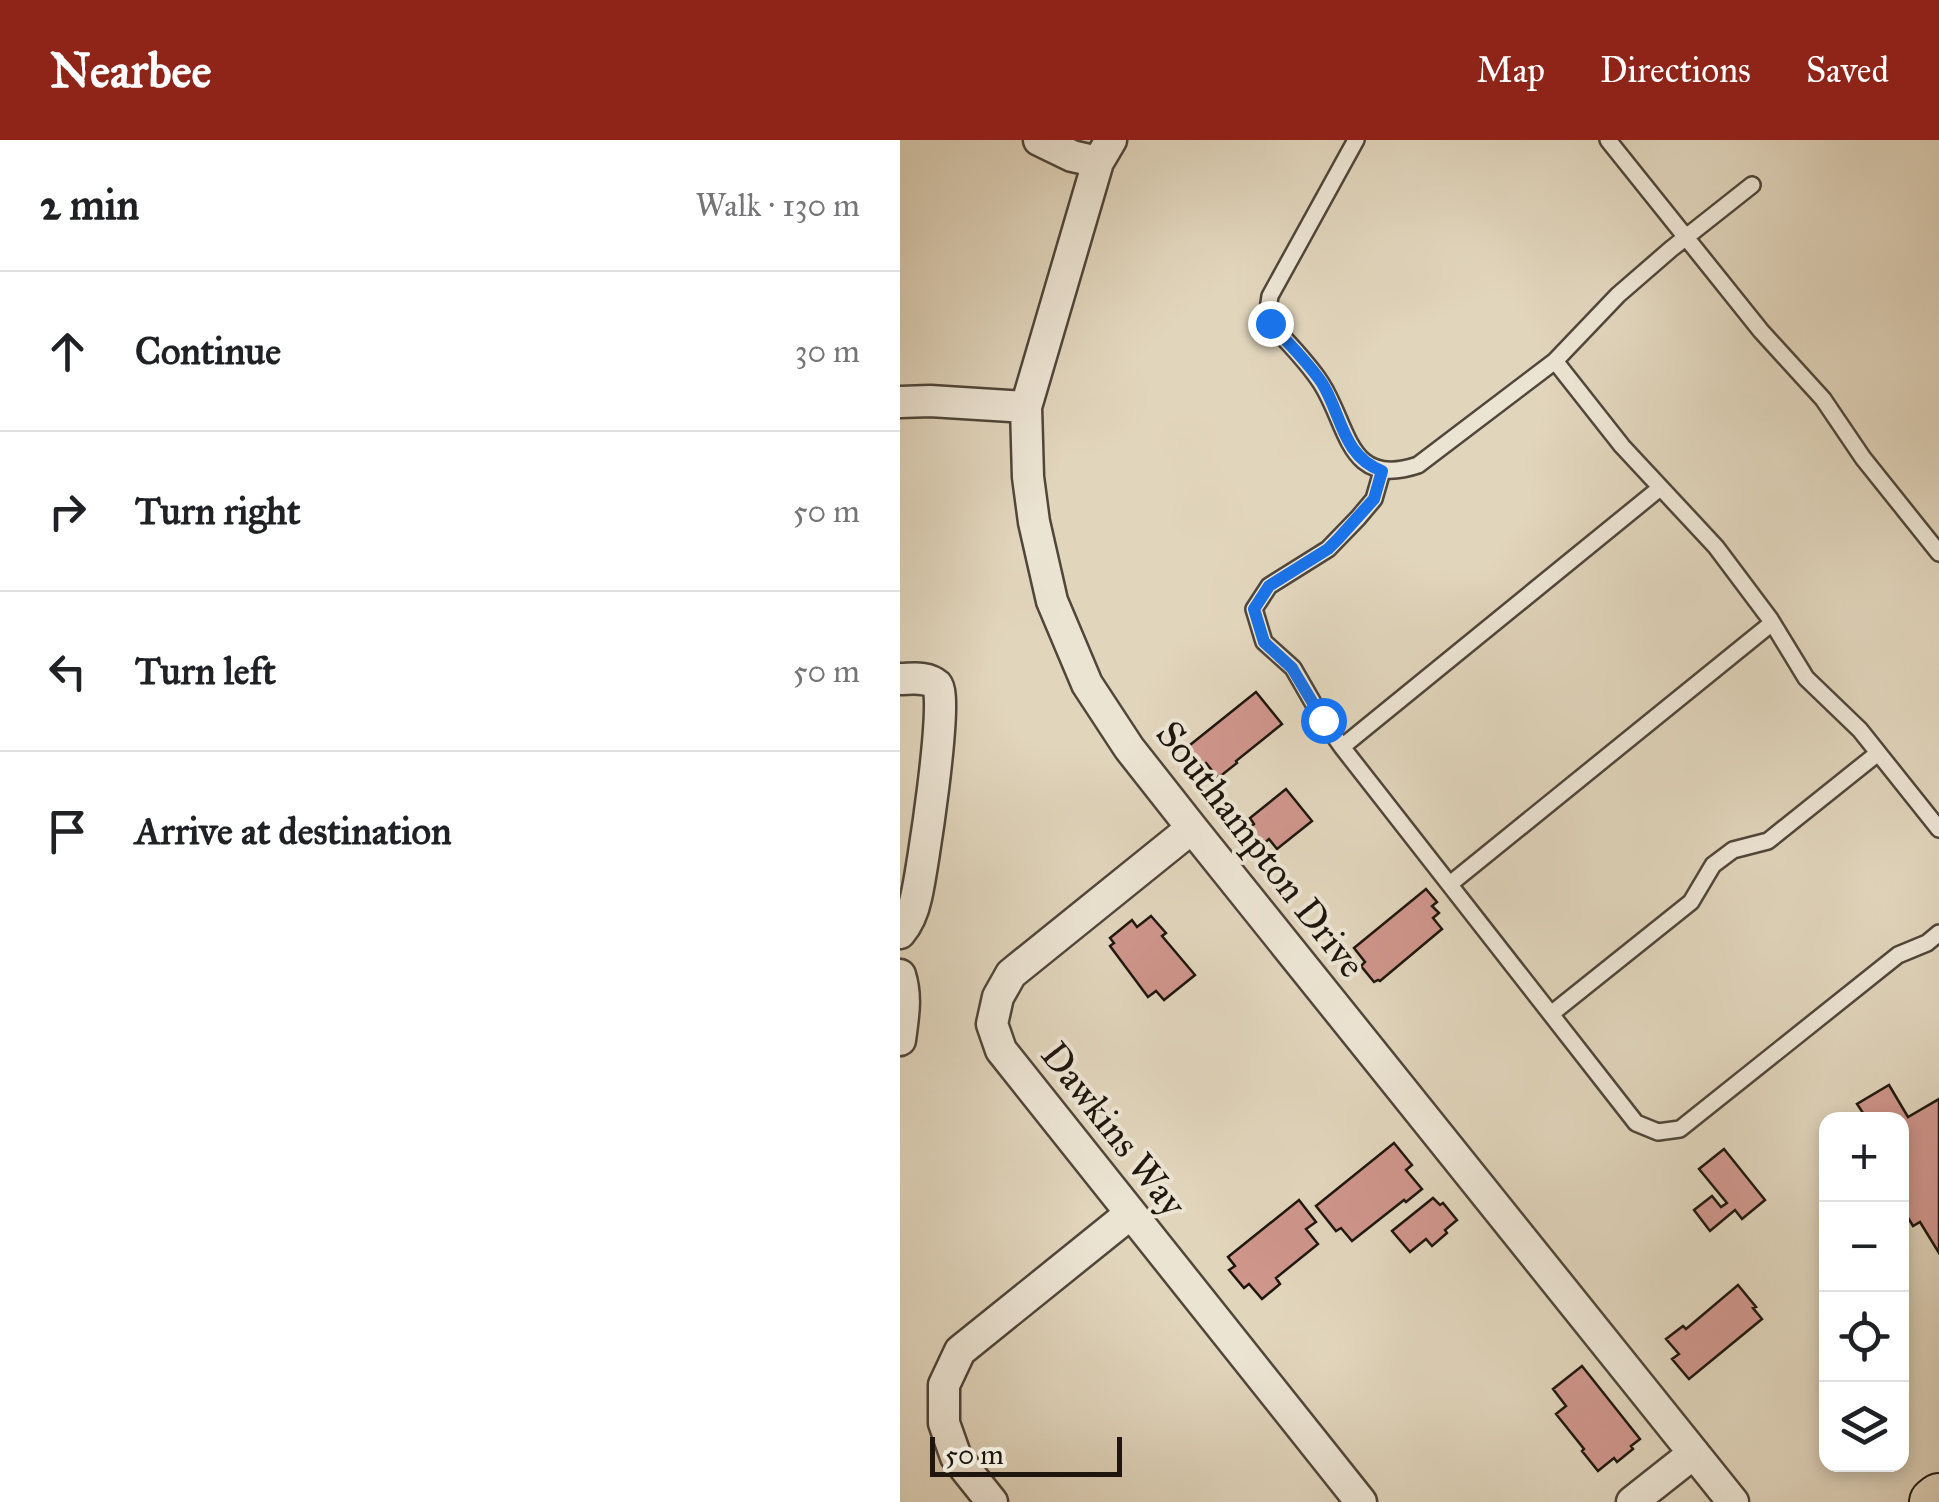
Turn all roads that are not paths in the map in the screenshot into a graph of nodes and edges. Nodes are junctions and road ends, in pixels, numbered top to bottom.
1 (1038, 140) edge
2 (1356, 140) edge
3 (1608, 140) edge
4 (1105, 151) edge
5 (1752, 184) dead end
6 (1685, 238) junction
7 (1554, 361) junction
8 (900, 402) edge
9 (1026, 408) junction
10 (1382, 471) junction
11 (1660, 488) junction
12 (1939, 553) edge
13 (1772, 623) junction
14 (900, 679) edge
15 (1342, 747) junction
16 (1878, 753) junction
17 (1192, 828) junction
18 (1939, 829) edge
19 (1450, 884) junction
20 (900, 933) edge
21 (1939, 934) edge
22 (900, 975) edge
23 (1551, 1014) junction
24 (900, 1040) edge
25 (1130, 1214) junction
26 (1694, 1453) junction
27 (992, 1502) edge
28 (1360, 1502) edge
29 (1632, 1502) edge
30 (1733, 1502) edge

1 - 4 street
2 - 10 lane
3 - 6 lane
4 - 9 street, Southampton Drive
5 - 6 lane
6 - 7 lane
6 - 12 lane
7 - 10 lane
7 - 11 lane
8 - 9 street
9 - 17 street, Southampton Drive
10 - 15 lane
11 - 13 lane
11 - 15 lane
13 - 16 lane
13 - 19 lane
14 - 20 street
15 - 19 lane
16 - 18 lane
16 - 23 lane
17 - 25 street, Dawkins Way
17 - 26 street, Southampton Drive
19 - 23 lane
21 - 23 lane
22 - 24 street
25 - 27 street
25 - 28 street, Dawkins Way
26 - 29 street
26 - 30 street, Southampton Drive

